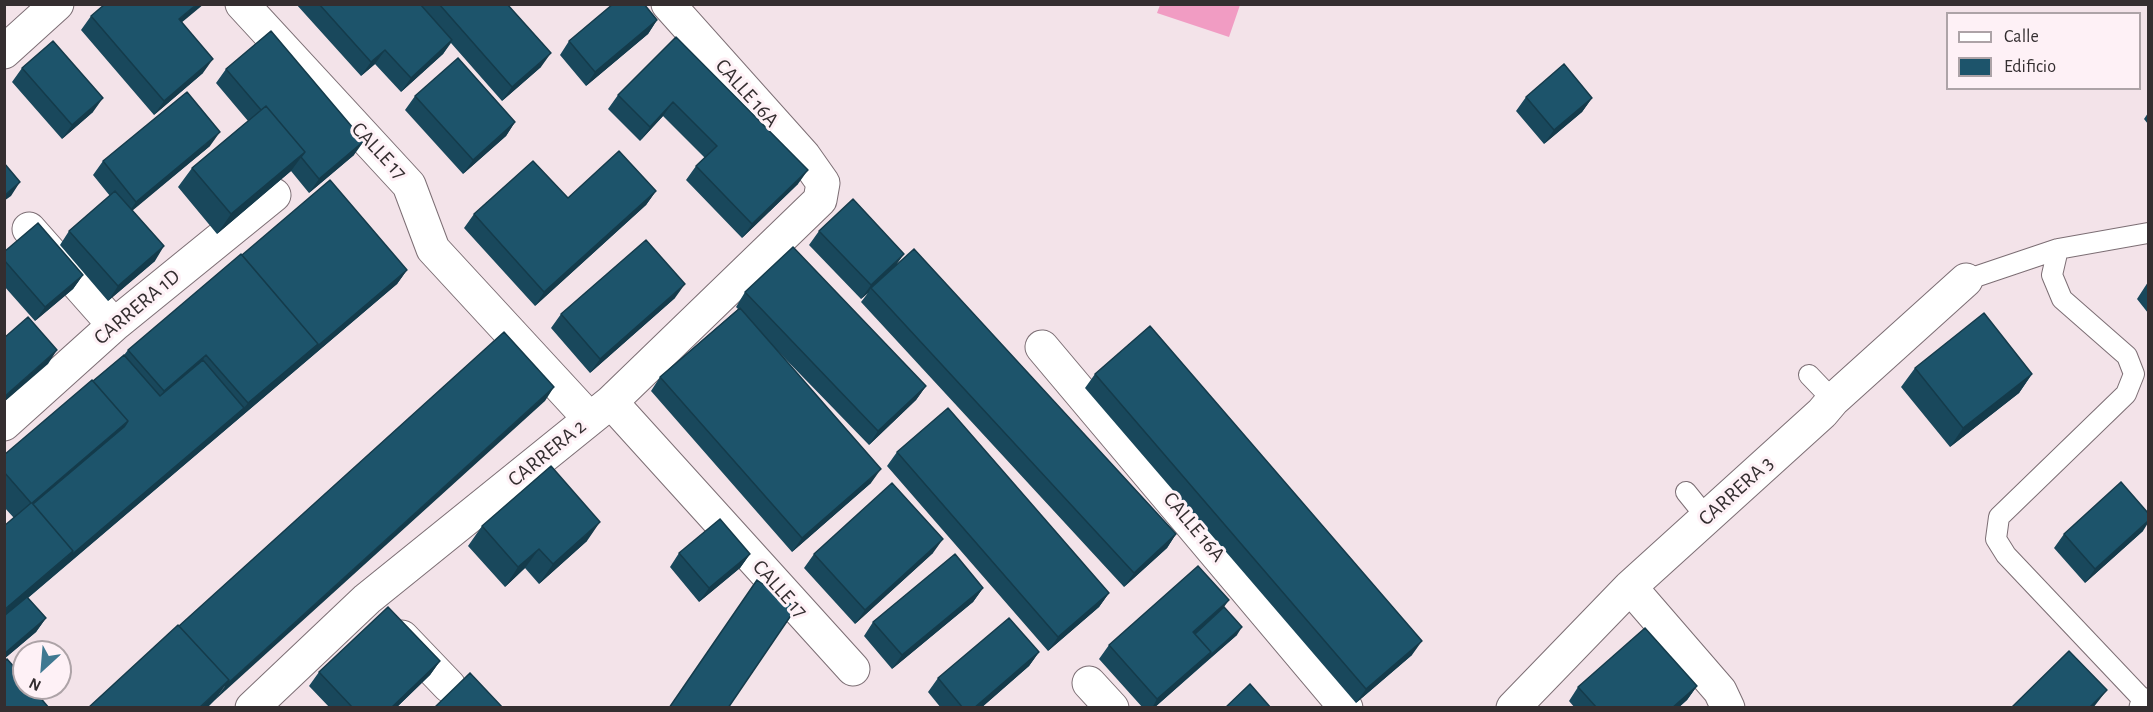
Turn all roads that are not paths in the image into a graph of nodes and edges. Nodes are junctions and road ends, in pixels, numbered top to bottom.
1 (57, 4) edge
2 (242, 4) edge
3 (668, 4) edge
4 (4, 52) edge
5 (823, 183) joint
6 (274, 195) edge
7 (29, 229) edge
8 (2148, 233) edge
9 (2058, 249) junction
10 (1966, 280) joint
11 (114, 325) junction
12 (1042, 346) dead end
13 (1809, 375) dead end
14 (600, 410) junction
15 (1828, 413) junction
16 (4, 424) edge
17 (1686, 492) dead end
18 (1707, 518) junction
19 (1630, 587) junction
20 (367, 599) junction
21 (853, 669) dead end
22 (1089, 683) dead end
23 (449, 686) dead end
24 (2148, 706) edge
25 (252, 708) edge
26 (1112, 708) edge
27 (1346, 708) edge
28 (1513, 708) edge
29 (1728, 708) edge

1 - 4 street
2 - 14 street, CALLE 17
3 - 5 street, CALLE 16A
5 - 14 street, CARRERA 2
6 - 11 street, CARRERA 1D
7 - 11 street
8 - 9 lane
9 - 10 lane
9 - 24 lane
10 - 15 street, CARRERA 3
11 - 16 street, CARRERA 1D
12 - 27 street, CALLE 16A
13 - 15 lane
14 - 20 street, CARRERA 2
14 - 21 street, CALLE 17
15 - 18 street, CARRERA 3
17 - 18 lane
18 - 19 street, CARRERA 3
19 - 28 street, CARRERA 3
19 - 29 street
20 - 23 street
20 - 25 street, CARRERA 2
22 - 26 street

